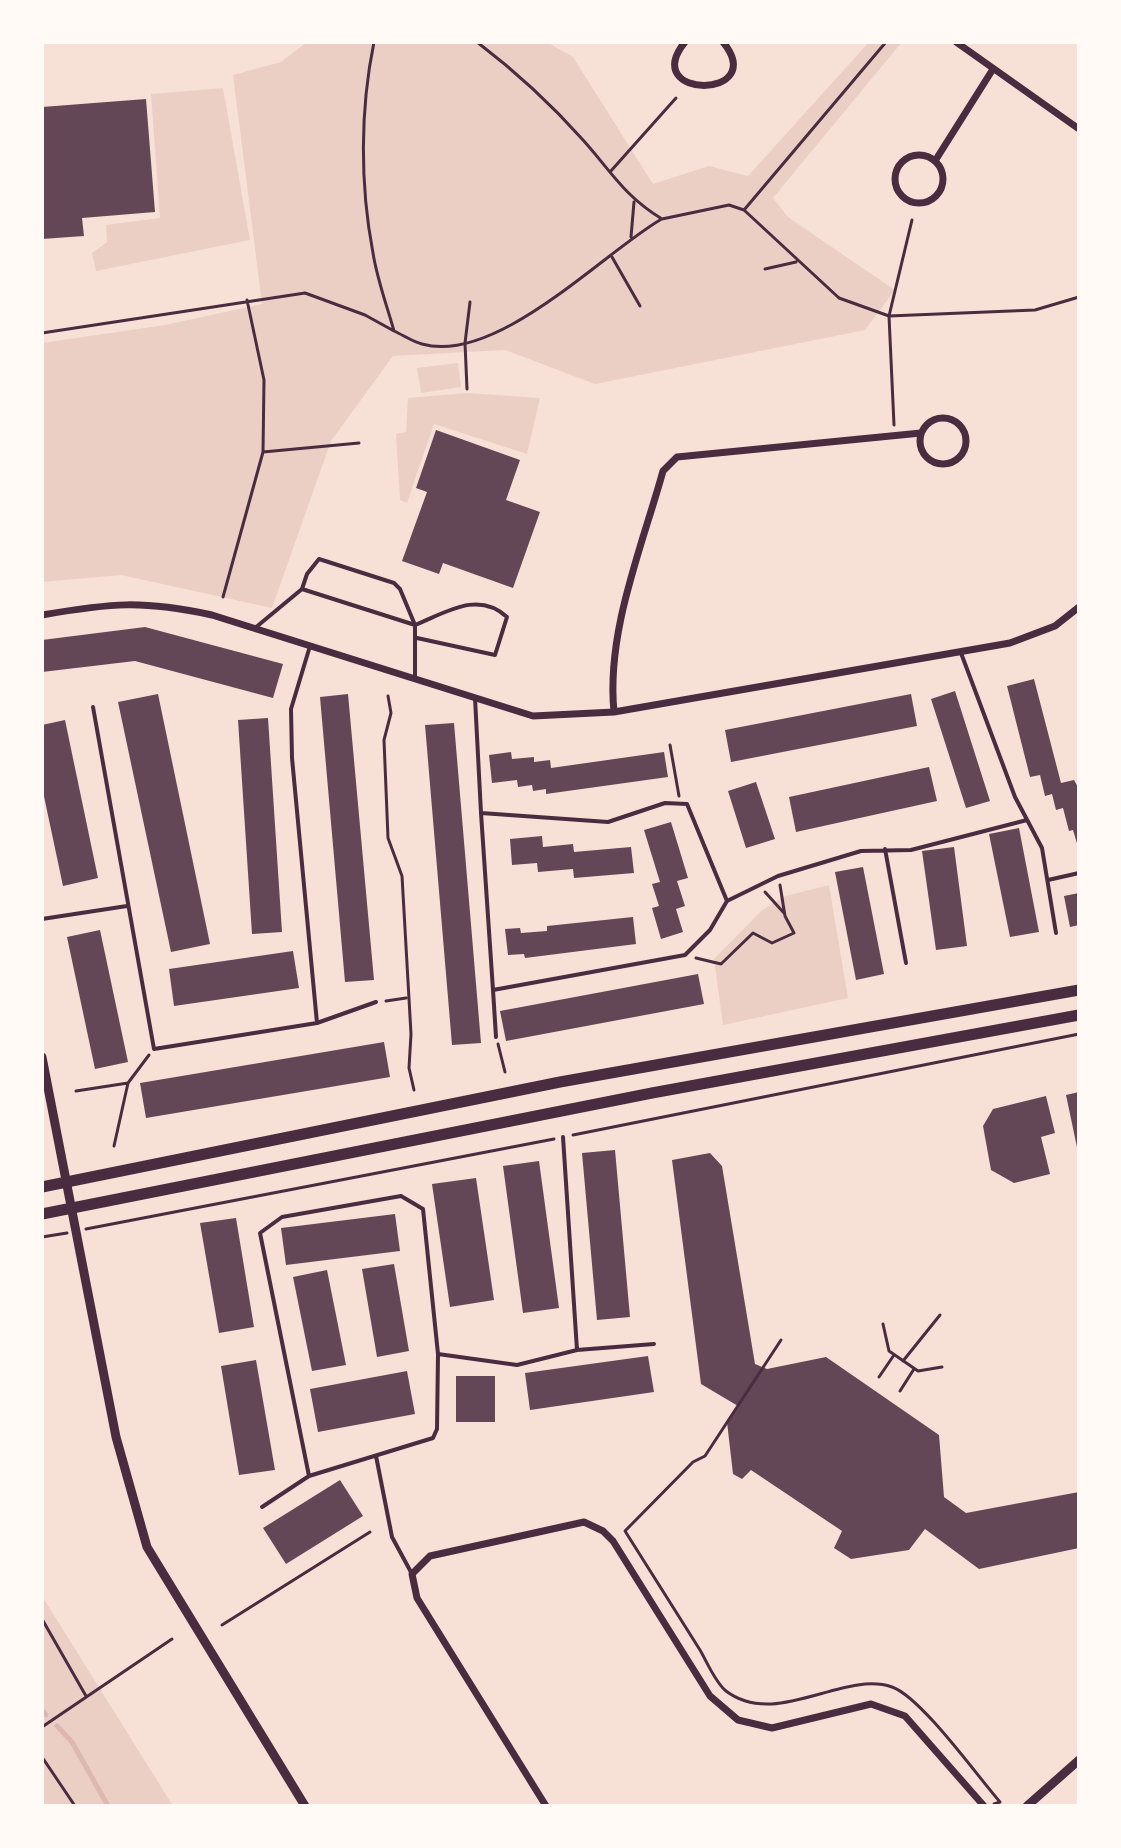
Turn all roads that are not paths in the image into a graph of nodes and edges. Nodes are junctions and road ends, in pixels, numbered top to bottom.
1 (685, 42) edge
2 (956, 42) edge
3 (726, 43) edge
4 (993, 69) junction
5 (1077, 123) edge
6 (935, 161) junction
7 (921, 433) junction
8 (302, 589) junction
9 (1079, 607) edge
10 (42, 615) edge
11 (415, 625) junction
12 (255, 629) junction
13 (417, 638) junction
14 (310, 646) junction
15 (961, 653) junction
16 (415, 679) junction
17 (475, 698) junction
18 (93, 707) dead end
19 (614, 712) junction
20 (481, 813) junction
21 (1027, 820) junction
22 (885, 849) junction
23 (1079, 873) edge
24 (1048, 880) junction
25 (727, 901) junction
26 (127, 906) junction
27 (42, 919) edge
28 (1056, 933) dead end
29 (906, 963) dead end
30 (493, 990) junction
31 (1079, 990) edge
32 (376, 1002) road end
33 (1079, 1015) edge
34 (317, 1023) junction
35 (496, 1037) road end
36 (42, 1057) edge
37 (563, 1137) dead end
38 (67, 1183) junction
39 (42, 1187) edge
40 (71, 1208) junction
41 (42, 1214) edge
42 (654, 1344) dead end
43 (577, 1350) junction
44 (438, 1354) junction
45 (376, 1456) junction
46 (309, 1476) junction
47 (262, 1507) dead end
48 (412, 1574) junction
49 (1079, 1760) edge
50 (305, 1806) edge
51 (546, 1806) edge
52 (986, 1806) edge
53 (1027, 1806) edge

1 - 3 street
2 - 4 street
4 - 5 street
4 - 6 street
6 - 6 street
7 - 7 street
7 - 19 street
8 - 11 lane
8 - 11 lane
8 - 12 lane
9 - 15 street
10 - 12 street
11 - 13 lane
11 - 13 lane
12 - 14 street
13 - 16 lane
14 - 16 street
14 - 34 lane
15 - 19 street
15 - 21 lane
16 - 17 street
17 - 19 street
17 - 20 lane
18 - 26 lane
20 - 25 lane
20 - 30 lane
21 - 22 lane
21 - 24 lane
22 - 25 lane
22 - 29 lane
23 - 24 lane
24 - 28 lane
25 - 30 lane
26 - 27 lane
26 - 34 lane
30 - 35 lane
31 - 38 main road
32 - 34 lane
33 - 40 main road
36 - 38 street
37 - 43 lane
38 - 39 main road
38 - 40 street
40 - 41 main road
40 - 50 street
42 - 43 lane
43 - 44 lane
44 - 45 lane
44 - 46 lane
45 - 46 lane
45 - 48 lane
46 - 47 lane
48 - 51 street
48 - 52 street
49 - 53 street

